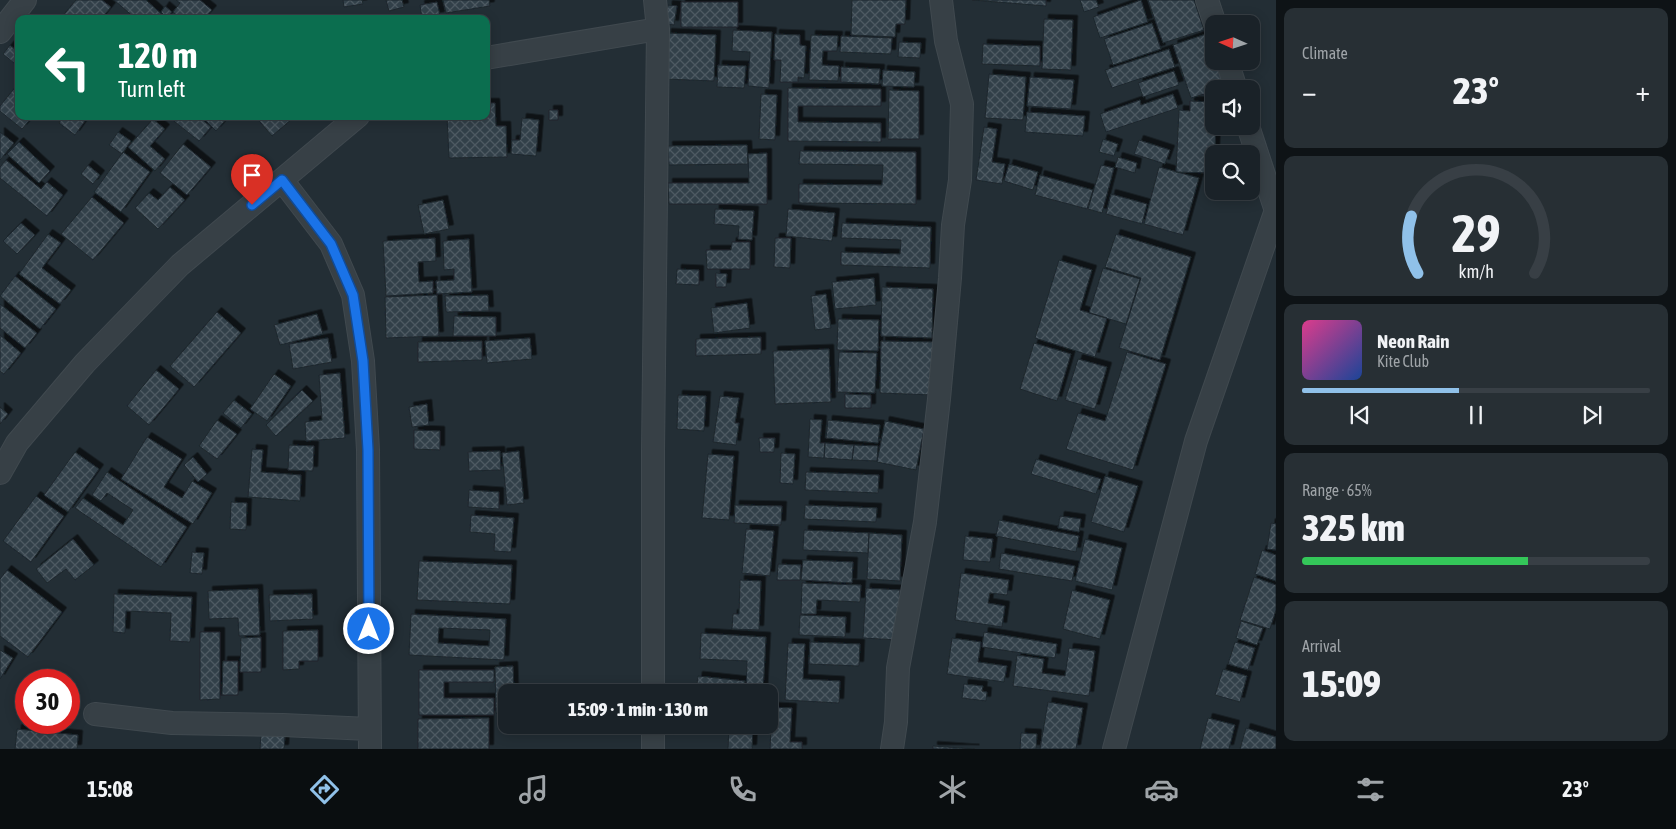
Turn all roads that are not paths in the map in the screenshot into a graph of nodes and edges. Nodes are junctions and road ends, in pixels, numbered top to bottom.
1 (25, 0) edge
2 (655, 0) edge
3 (941, 0) edge
4 (1207, 0) edge
5 (1212, 15) edge
6 (658, 29) junction
7 (0, 32) edge
8 (490, 57) edge
9 (353, 120) edge
10 (1251, 135) edge
11 (282, 180) junction
12 (1276, 210) edge
13 (0, 473) edge
14 (653, 684) edge
15 (95, 714) dead end
16 (653, 734) edge
17 (370, 739) edge
18 (653, 749) edge
19 (892, 749) edge
20 (1114, 749) edge

1 - 7 street
2 - 6 street
3 - 19 street
4 - 5 street
6 - 8 street
6 - 14 street
9 - 11 street
10 - 12 street
11 - 13 street
11 - 17 street
12 - 20 street
15 - 17 street
16 - 18 street

